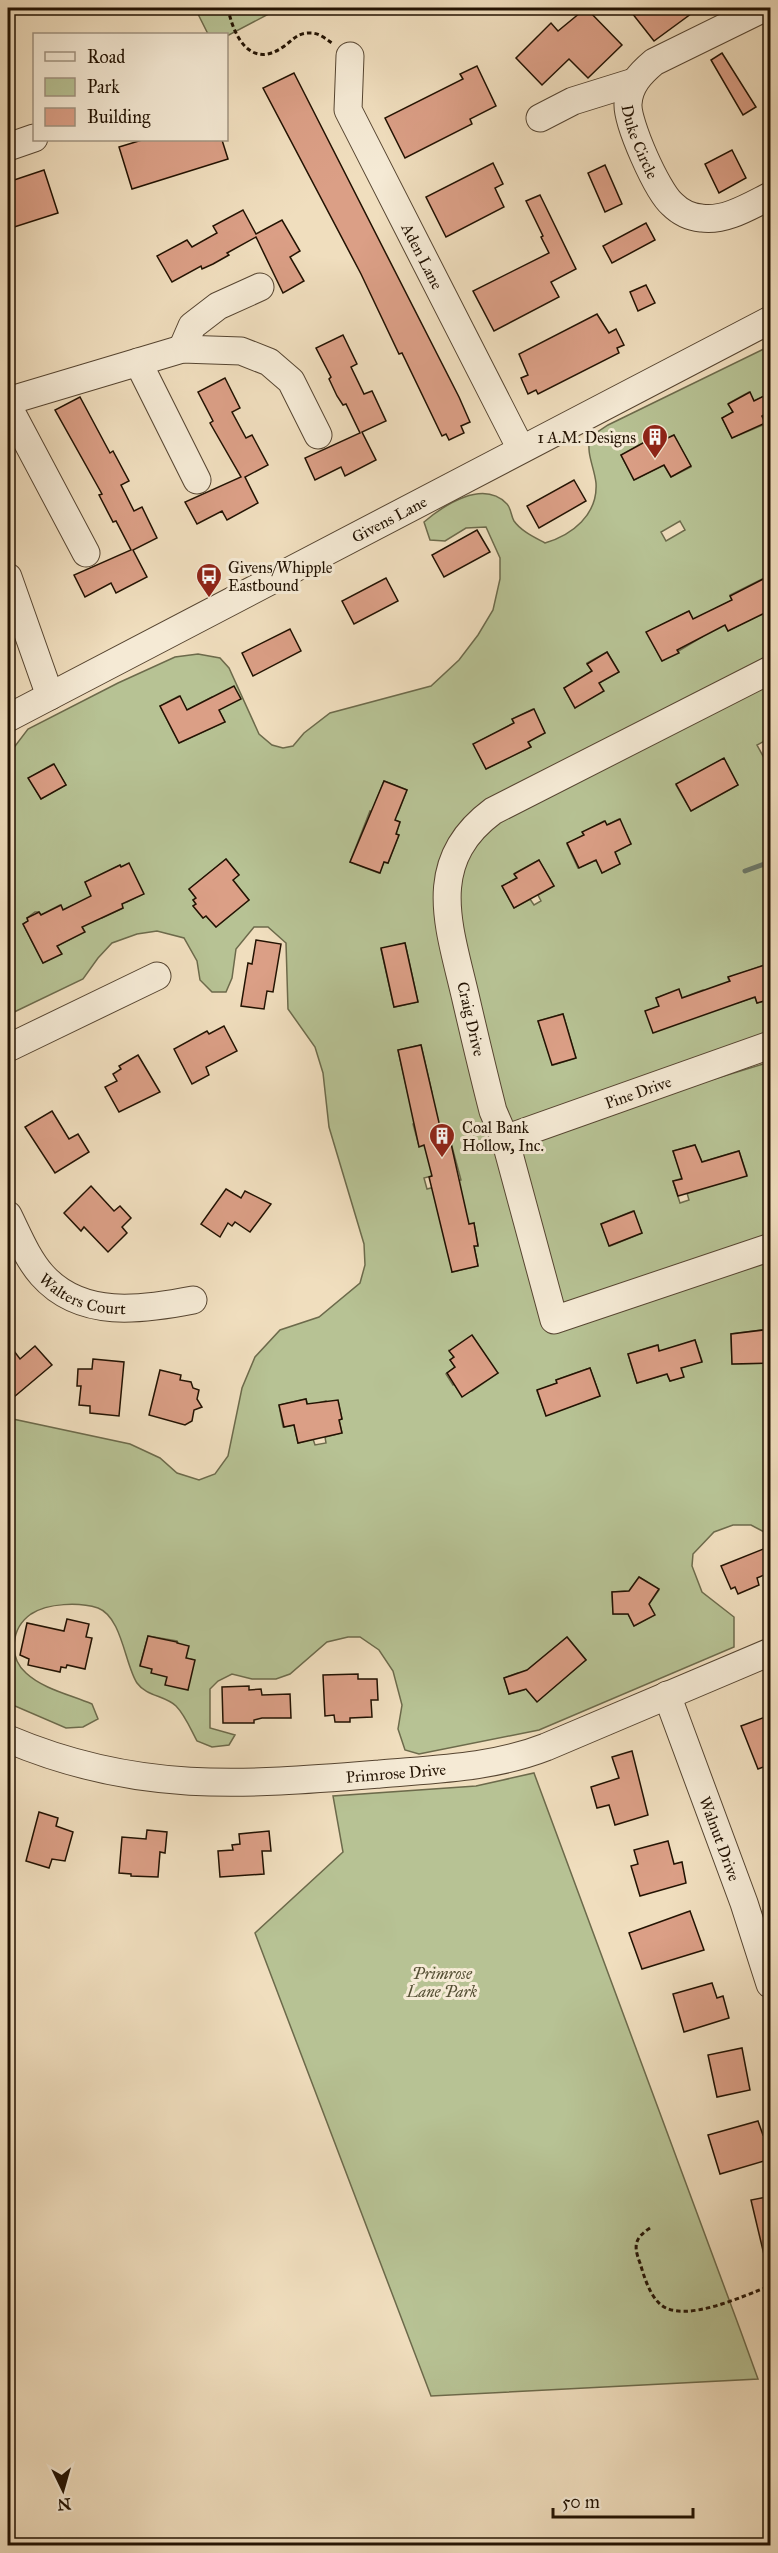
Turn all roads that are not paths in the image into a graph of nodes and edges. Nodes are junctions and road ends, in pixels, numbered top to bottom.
1 (764, 8) edge
2 (350, 56) road end
3 (634, 82) junction
4 (540, 118) dead end
5 (33, 138) edge
6 (8, 147) edge
7 (771, 196) edge
8 (260, 287) dead end
9 (771, 320) edge
10 (182, 349) junction
11 (138, 362) junction
12 (8, 402) edge
13 (8, 406) edge
14 (318, 435) dead end
15 (521, 449) junction
16 (197, 480) dead end
17 (86, 554) dead end
18 (9, 588) edge
19 (771, 670) edge
20 (50, 696) junction
21 (8, 718) edge
22 (158, 976) dead end
23 (771, 1045) edge
24 (8, 1048) edge
25 (505, 1139) junction
26 (8, 1215) edge
27 (768, 1248) dead end
28 (193, 1300) dead end
29 (771, 1652) edge
30 (668, 1695) junction
31 (8, 1739) edge
32 (761, 1923) edge
33 (771, 1984) edge

1 - 3 street, Duke Circle
2 - 15 street, Aden Lane
3 - 4 street
3 - 7 street, Duke Circle
5 - 6 street
8 - 10 street
9 - 15 street, Givens Lane
10 - 11 street
10 - 14 street
11 - 12 street
11 - 16 street
13 - 17 street
15 - 20 street, Givens Lane
18 - 20 street
19 - 25 street, Craig Drive
20 - 21 street, Givens Lane
22 - 24 street
23 - 25 street, Pine Drive
25 - 27 street, Craig Drive
26 - 28 street, Walters Court
29 - 30 street, Primrose Drive
30 - 31 street, Primrose Drive
30 - 32 street, Walnut Drive
32 - 33 street, Walnut Drive

